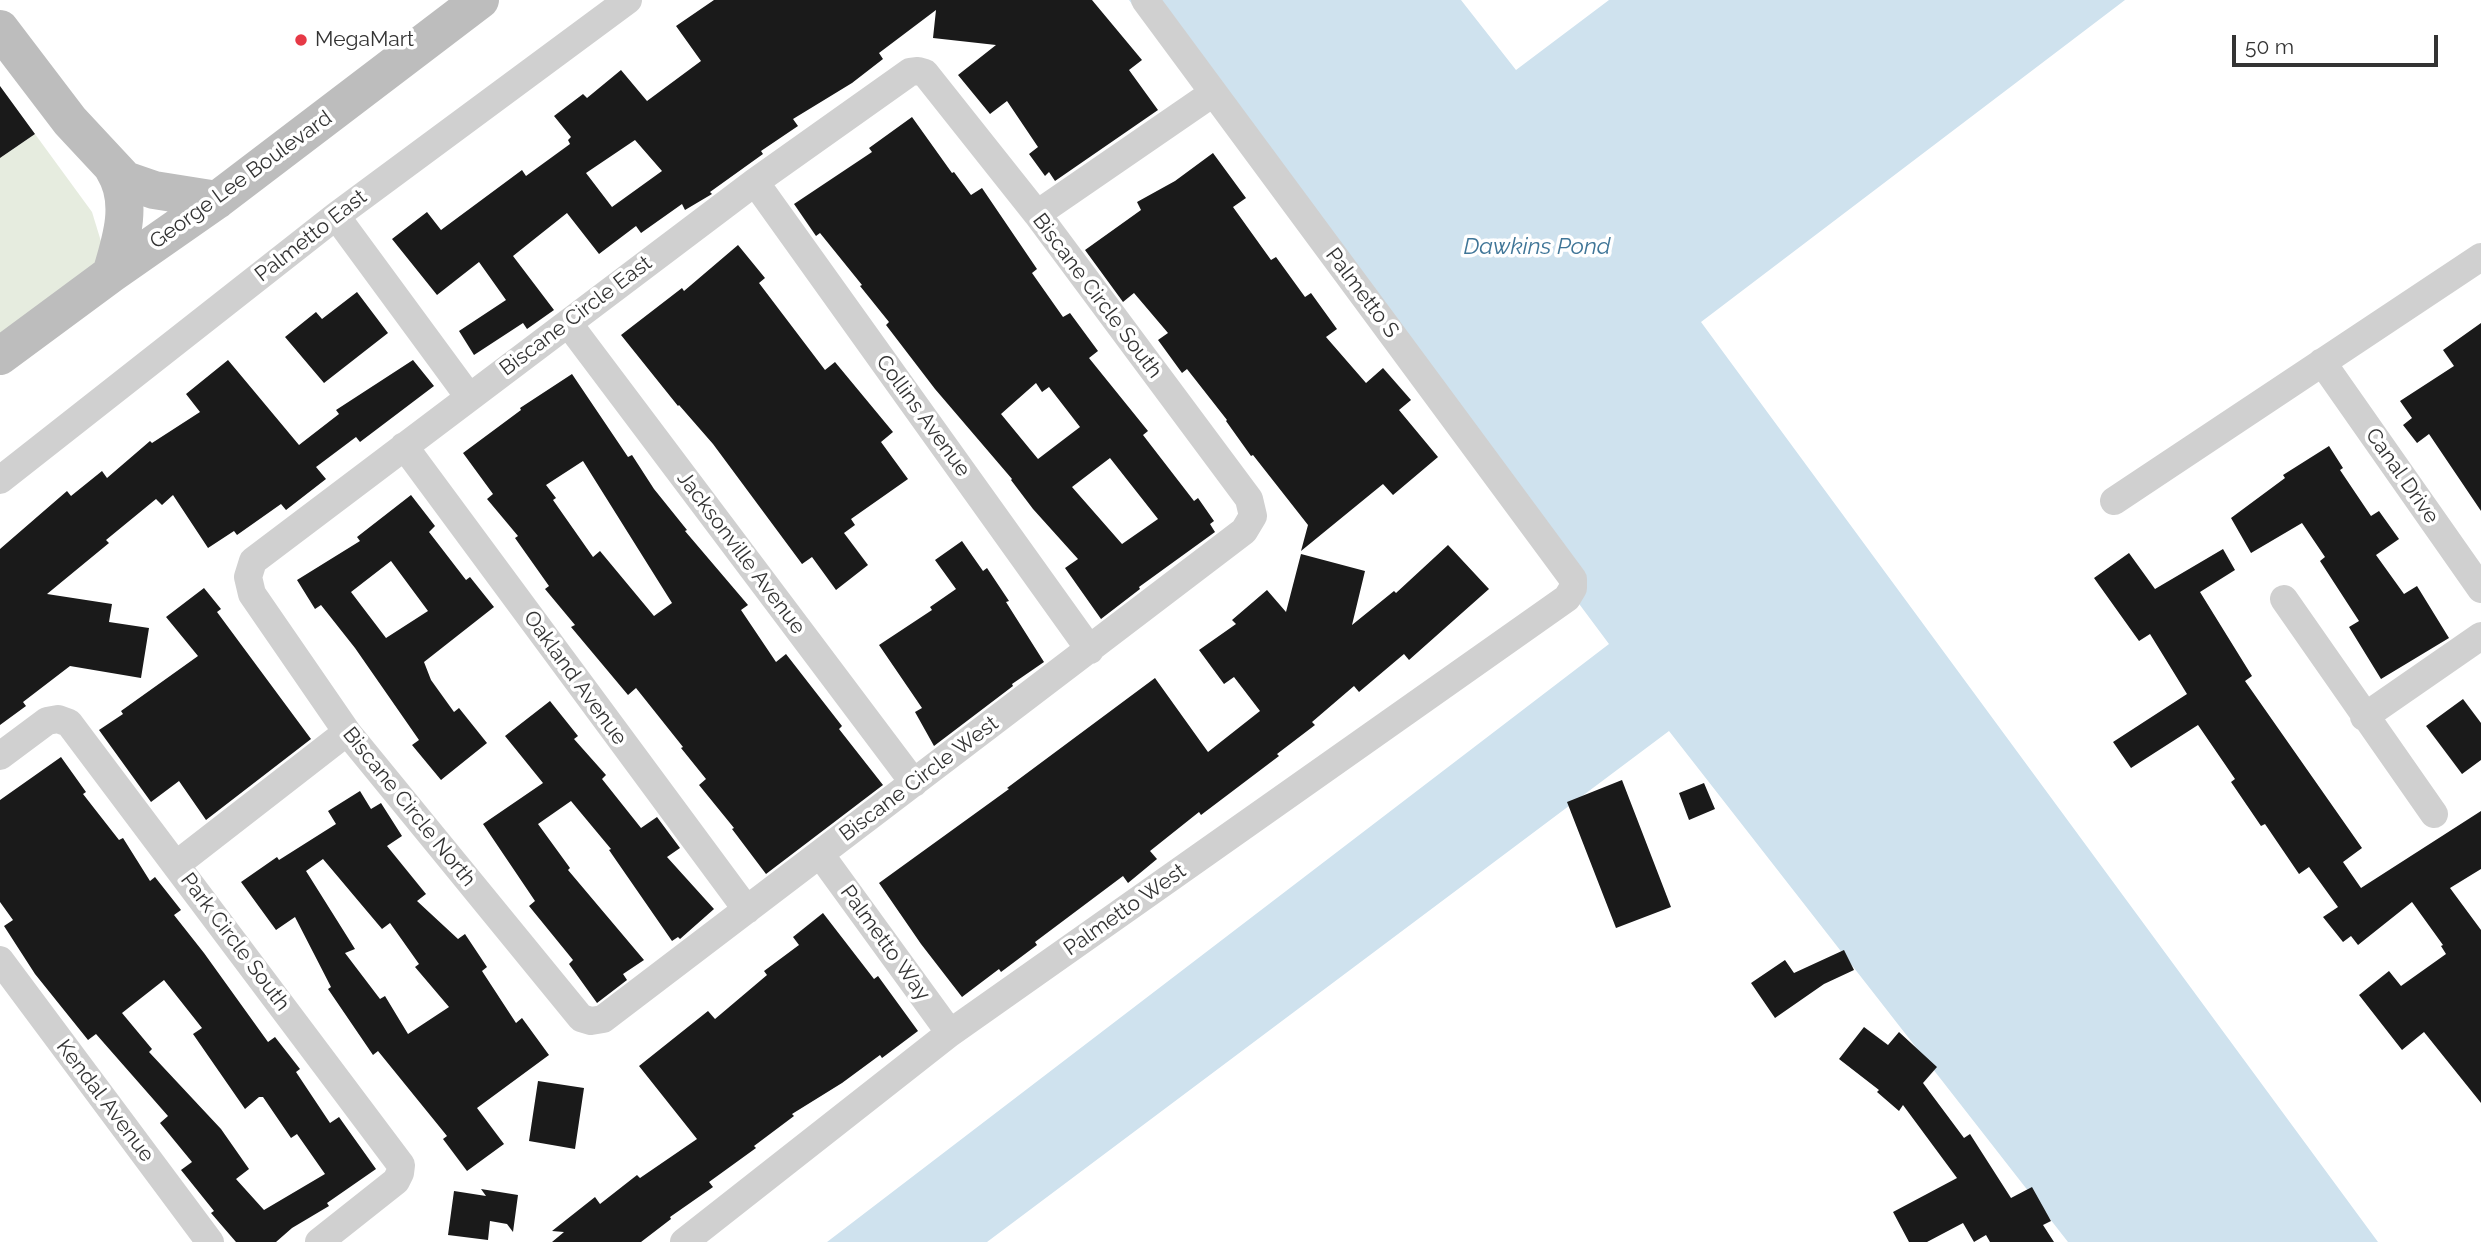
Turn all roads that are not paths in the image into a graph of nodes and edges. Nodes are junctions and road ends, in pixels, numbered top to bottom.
1 (480, 0) edge
2 (628, 0) edge
3 (1145, 0) edge
4 (0, 29) edge
5 (918, 71) joint
6 (1213, 93) junction
7 (114, 170) junction
8 (755, 182) junction
9 (217, 200) junction
10 (1037, 214) junction
11 (336, 216) junction
12 (2481, 257) edge
13 (111, 274) junction
14 (568, 323) junction
15 (0, 356) edge
16 (2322, 362) junction
17 (469, 397) junction
18 (404, 446) junction
19 (0, 480) edge
20 (2114, 501) dead end
21 (1244, 531) joint
22 (248, 577) joint
23 (1573, 588) joint
24 (2481, 589) edge
25 (2284, 599) dead end
26 (2481, 636) edge
27 (1090, 650) junction
28 (2364, 717) junction
29 (347, 732) junction
30 (0, 756) edge
31 (914, 783) junction
32 (2434, 814) dead end
33 (820, 854) junction
34 (177, 864) junction
35 (747, 910) junction
36 (0, 960) edge
37 (591, 1021) joint
38 (950, 1033) junction
39 (210, 1242) edge
40 (319, 1242) edge
41 (684, 1242) edge

1 - 9 main road, George Lee Boulevard
2 - 11 street, Palmetto East
3 - 6 street, Palmetto S
4 - 7 main road
5 - 8 street, Biscane Circle East
5 - 10 street, Biscane Circle South
6 - 10 street
6 - 23 street, Palmetto S
7 - 9 main road
7 - 13 main road
8 - 14 street, Biscane Circle East
8 - 27 street, Collins Avenue
9 - 13 main road, George Lee Boulevard
10 - 21 street, Biscane Circle South
11 - 17 street
11 - 19 street, Palmetto East
12 - 16 street
13 - 15 main road, George Lee Boulevard
14 - 17 street, Biscane Circle East
14 - 31 street, Jacksonville Avenue
16 - 20 street
16 - 24 street, Canal Drive
17 - 18 street, Biscane Circle East
18 - 22 street, Biscane Circle East
18 - 35 street, Oakland Avenue
21 - 27 street, Biscane Circle West
22 - 29 street, Biscane Circle North
23 - 38 street, Palmetto West
25 - 28 street
26 - 28 street
27 - 31 street, Biscane Circle West
28 - 32 street
29 - 34 street
29 - 37 street, Biscane Circle North
30 - 34 street, Park Circle South
31 - 33 street, Biscane Circle West
33 - 35 street, Biscane Circle West
33 - 38 street, Palmetto Way
34 - 40 street, Park Circle South
35 - 37 street, Biscane Circle West
36 - 39 street, Kendal Avenue
38 - 41 street, Palmetto West

